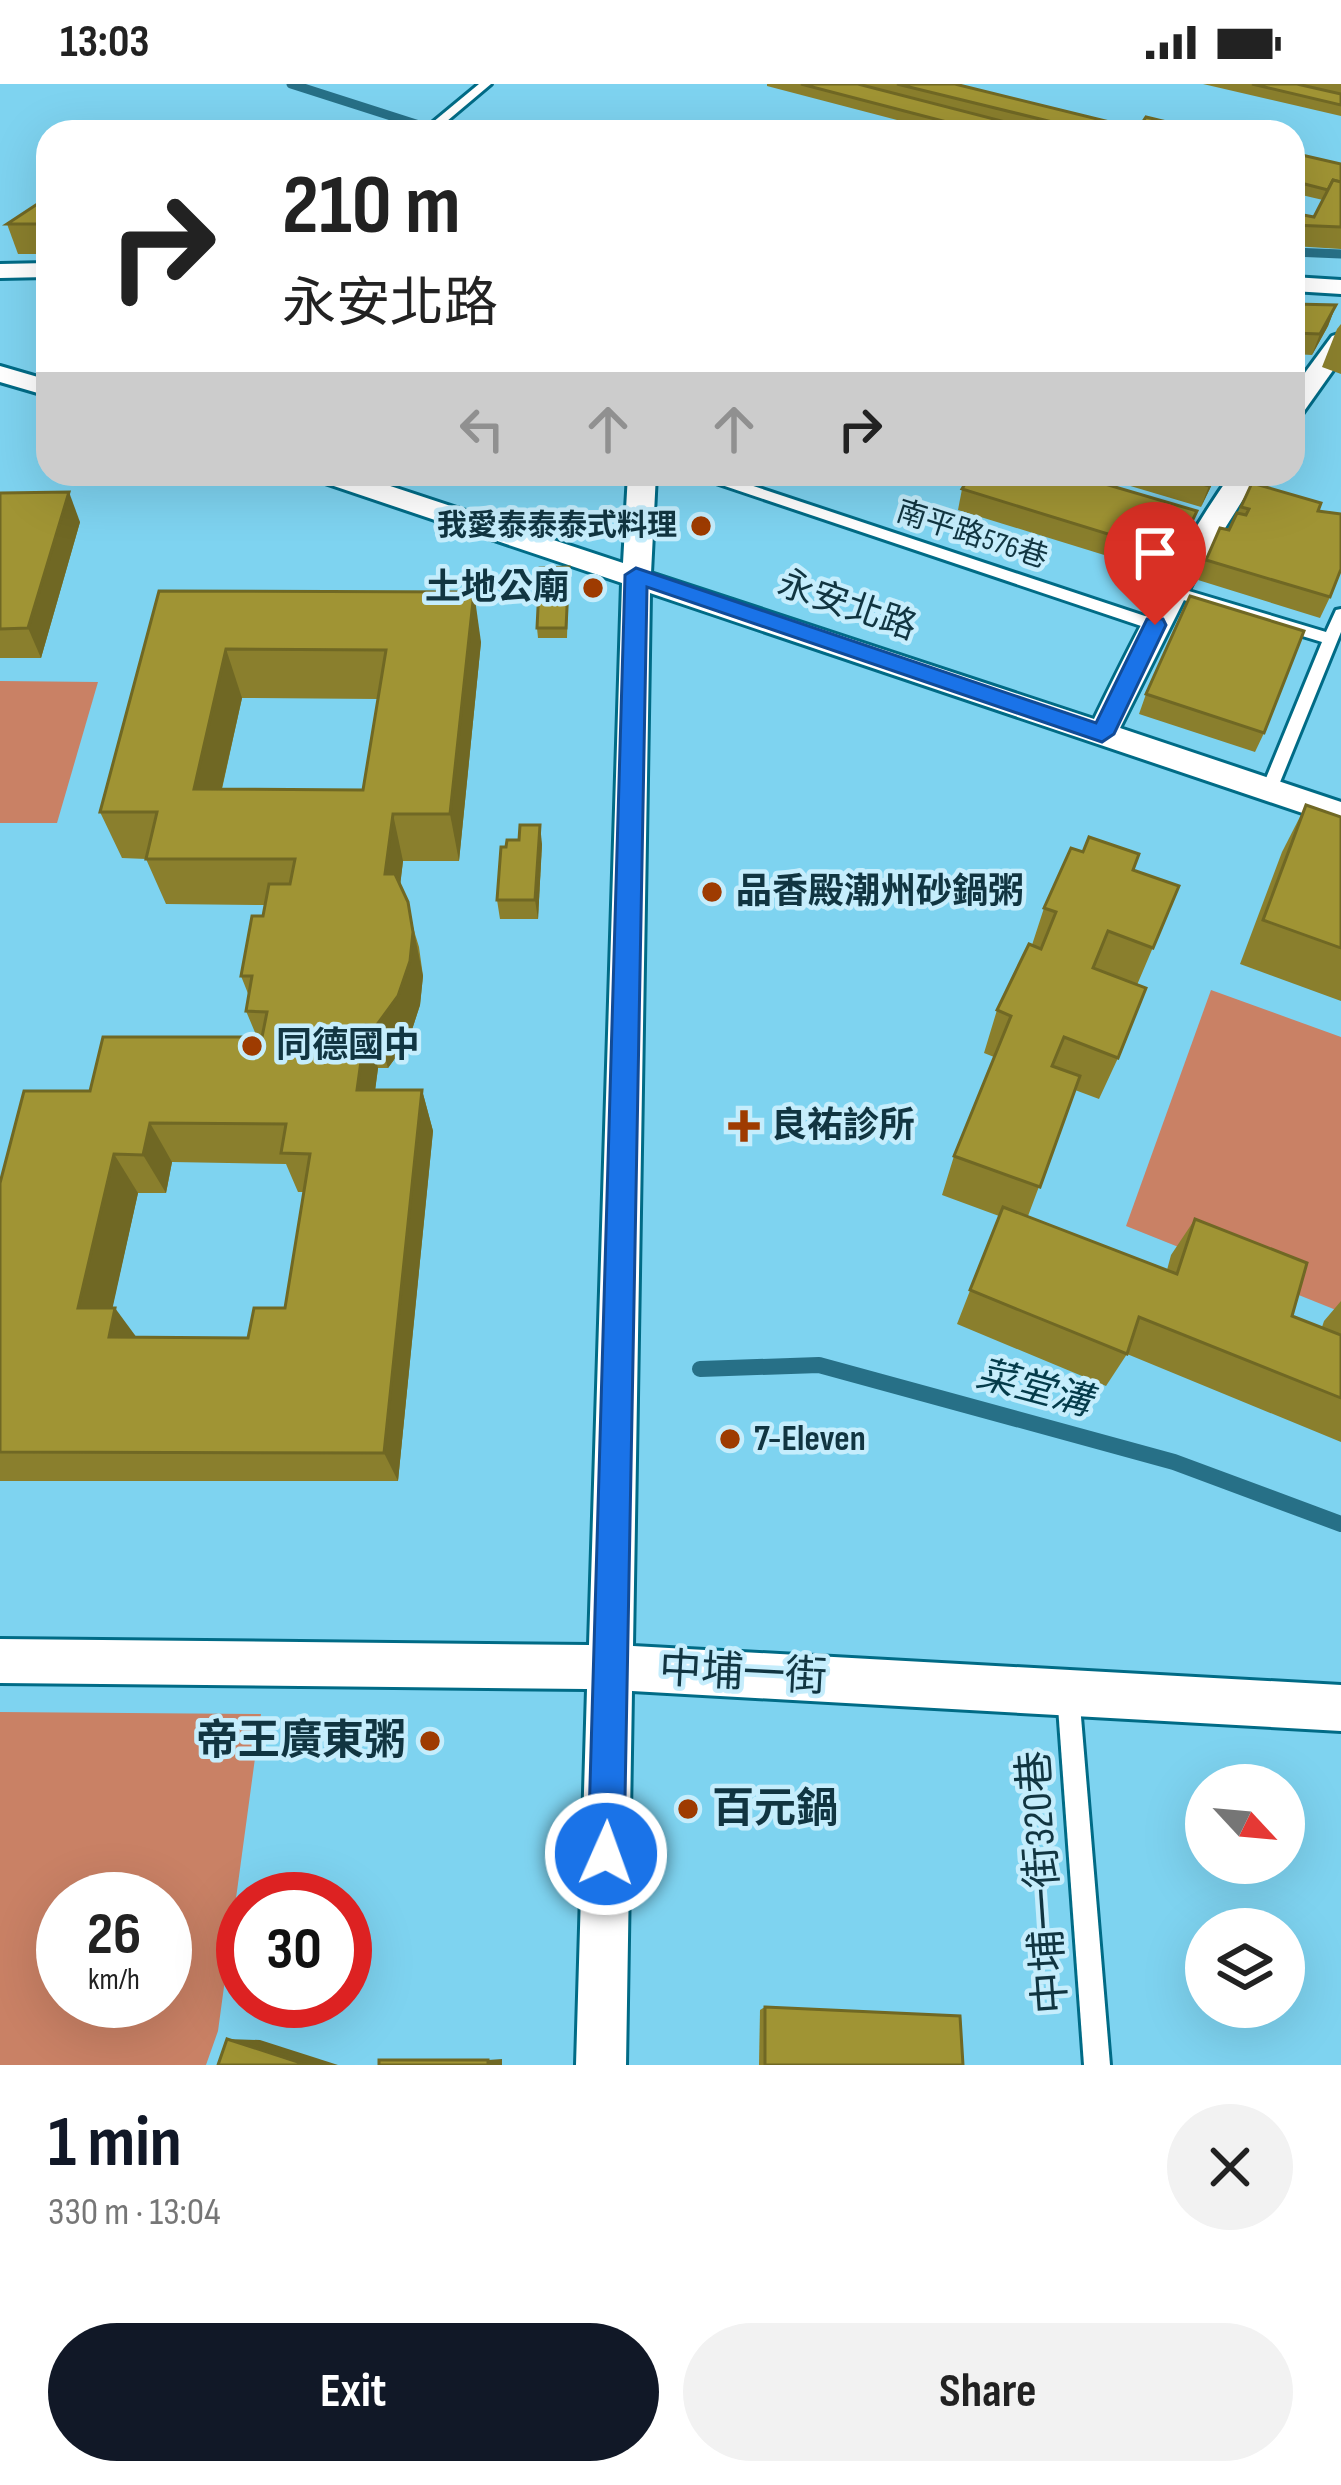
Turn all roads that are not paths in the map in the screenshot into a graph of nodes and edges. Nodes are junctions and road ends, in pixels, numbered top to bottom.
1 (485, 84) edge
2 (442, 120) edge
3 (36, 270) edge
4 (0, 271) edge
5 (1305, 284) edge
6 (1341, 286) edge
7 (1341, 341) edge
8 (0, 374) edge
9 (36, 384) edge
10 (1305, 391) edge
11 (363, 486) edge
12 (641, 486) edge
13 (739, 486) edge
14 (1233, 486) edge
15 (636, 575) junction
16 (1172, 591) junction
17 (1341, 614) edge
18 (1155, 625) junction
19 (1328, 638) junction
20 (1102, 734) junction
21 (1270, 788) junction
22 (1341, 814) edge
23 (0, 1661) edge
24 (610, 1667) junction
25 (1068, 1693) junction
26 (1341, 1708) edge
27 (601, 2065) edge
28 (1097, 2065) edge

1 - 2 lane
3 - 4 street
5 - 6 street
7 - 10 street
8 - 9 street
11 - 15 street, 永安北路
12 - 15 street
13 - 18 lane, 南平路576巷
14 - 16 street
15 - 20 street, 永安北路
15 - 24 street
16 - 18 street
16 - 19 lane
17 - 19 lane
18 - 20 street
19 - 21 lane
20 - 21 street, 永安北路
21 - 22 street, 永安北路
23 - 24 street, 中埔一街
24 - 25 street, 中埔一街
24 - 27 street
25 - 26 street, 中埔一街
25 - 28 lane, 中埔一街320巷

